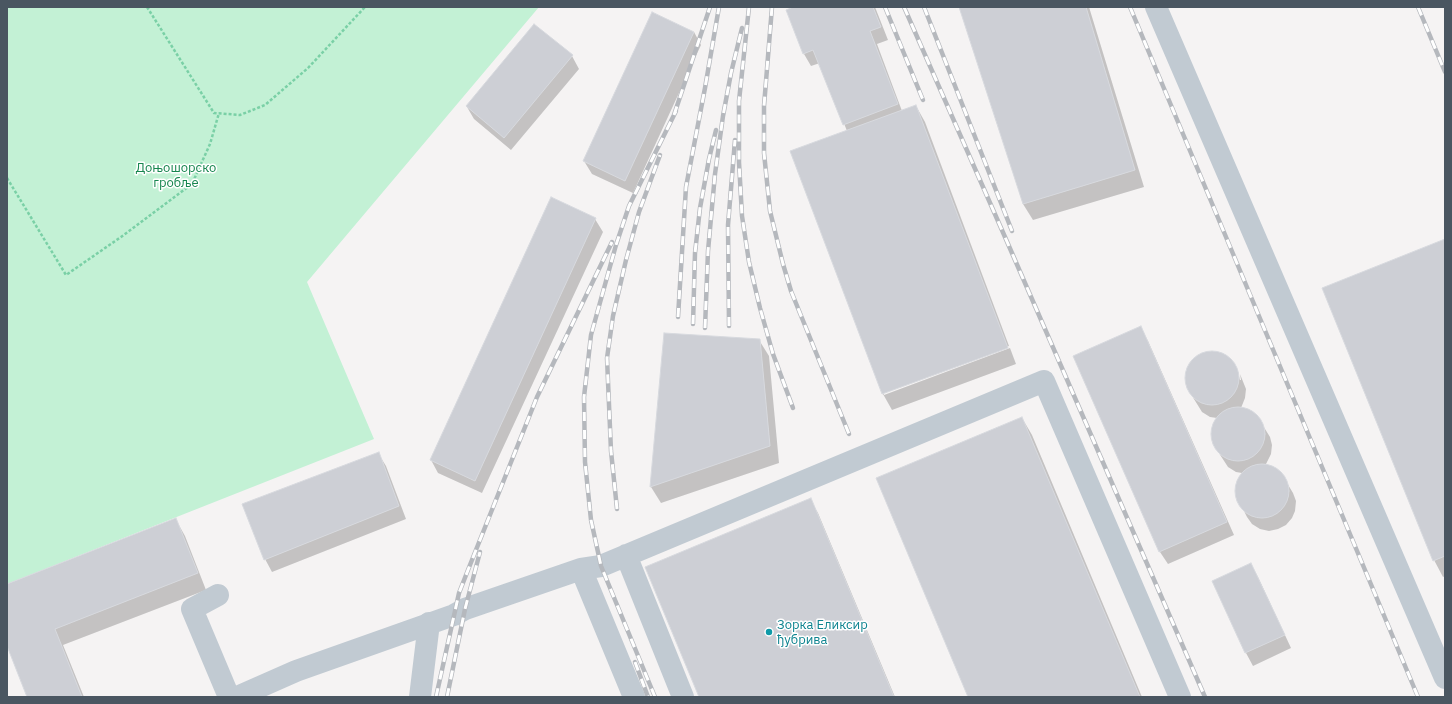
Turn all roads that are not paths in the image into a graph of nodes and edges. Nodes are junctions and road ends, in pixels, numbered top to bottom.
1 (1156, 7) edge
2 (626, 555) junction
3 (581, 569) junction
4 (218, 595) dead end
5 (430, 623) junction
6 (1445, 678) edge
7 (229, 697) edge
8 (237, 697) edge
9 (420, 697) edge
10 (634, 697) edge
11 (683, 697) edge
12 (1180, 697) edge

1 - 6 lane
2 - 3 lane
2 - 11 lane
2 - 12 lane
3 - 5 lane
3 - 10 lane
4 - 7 lane
5 - 8 lane
5 - 9 lane

